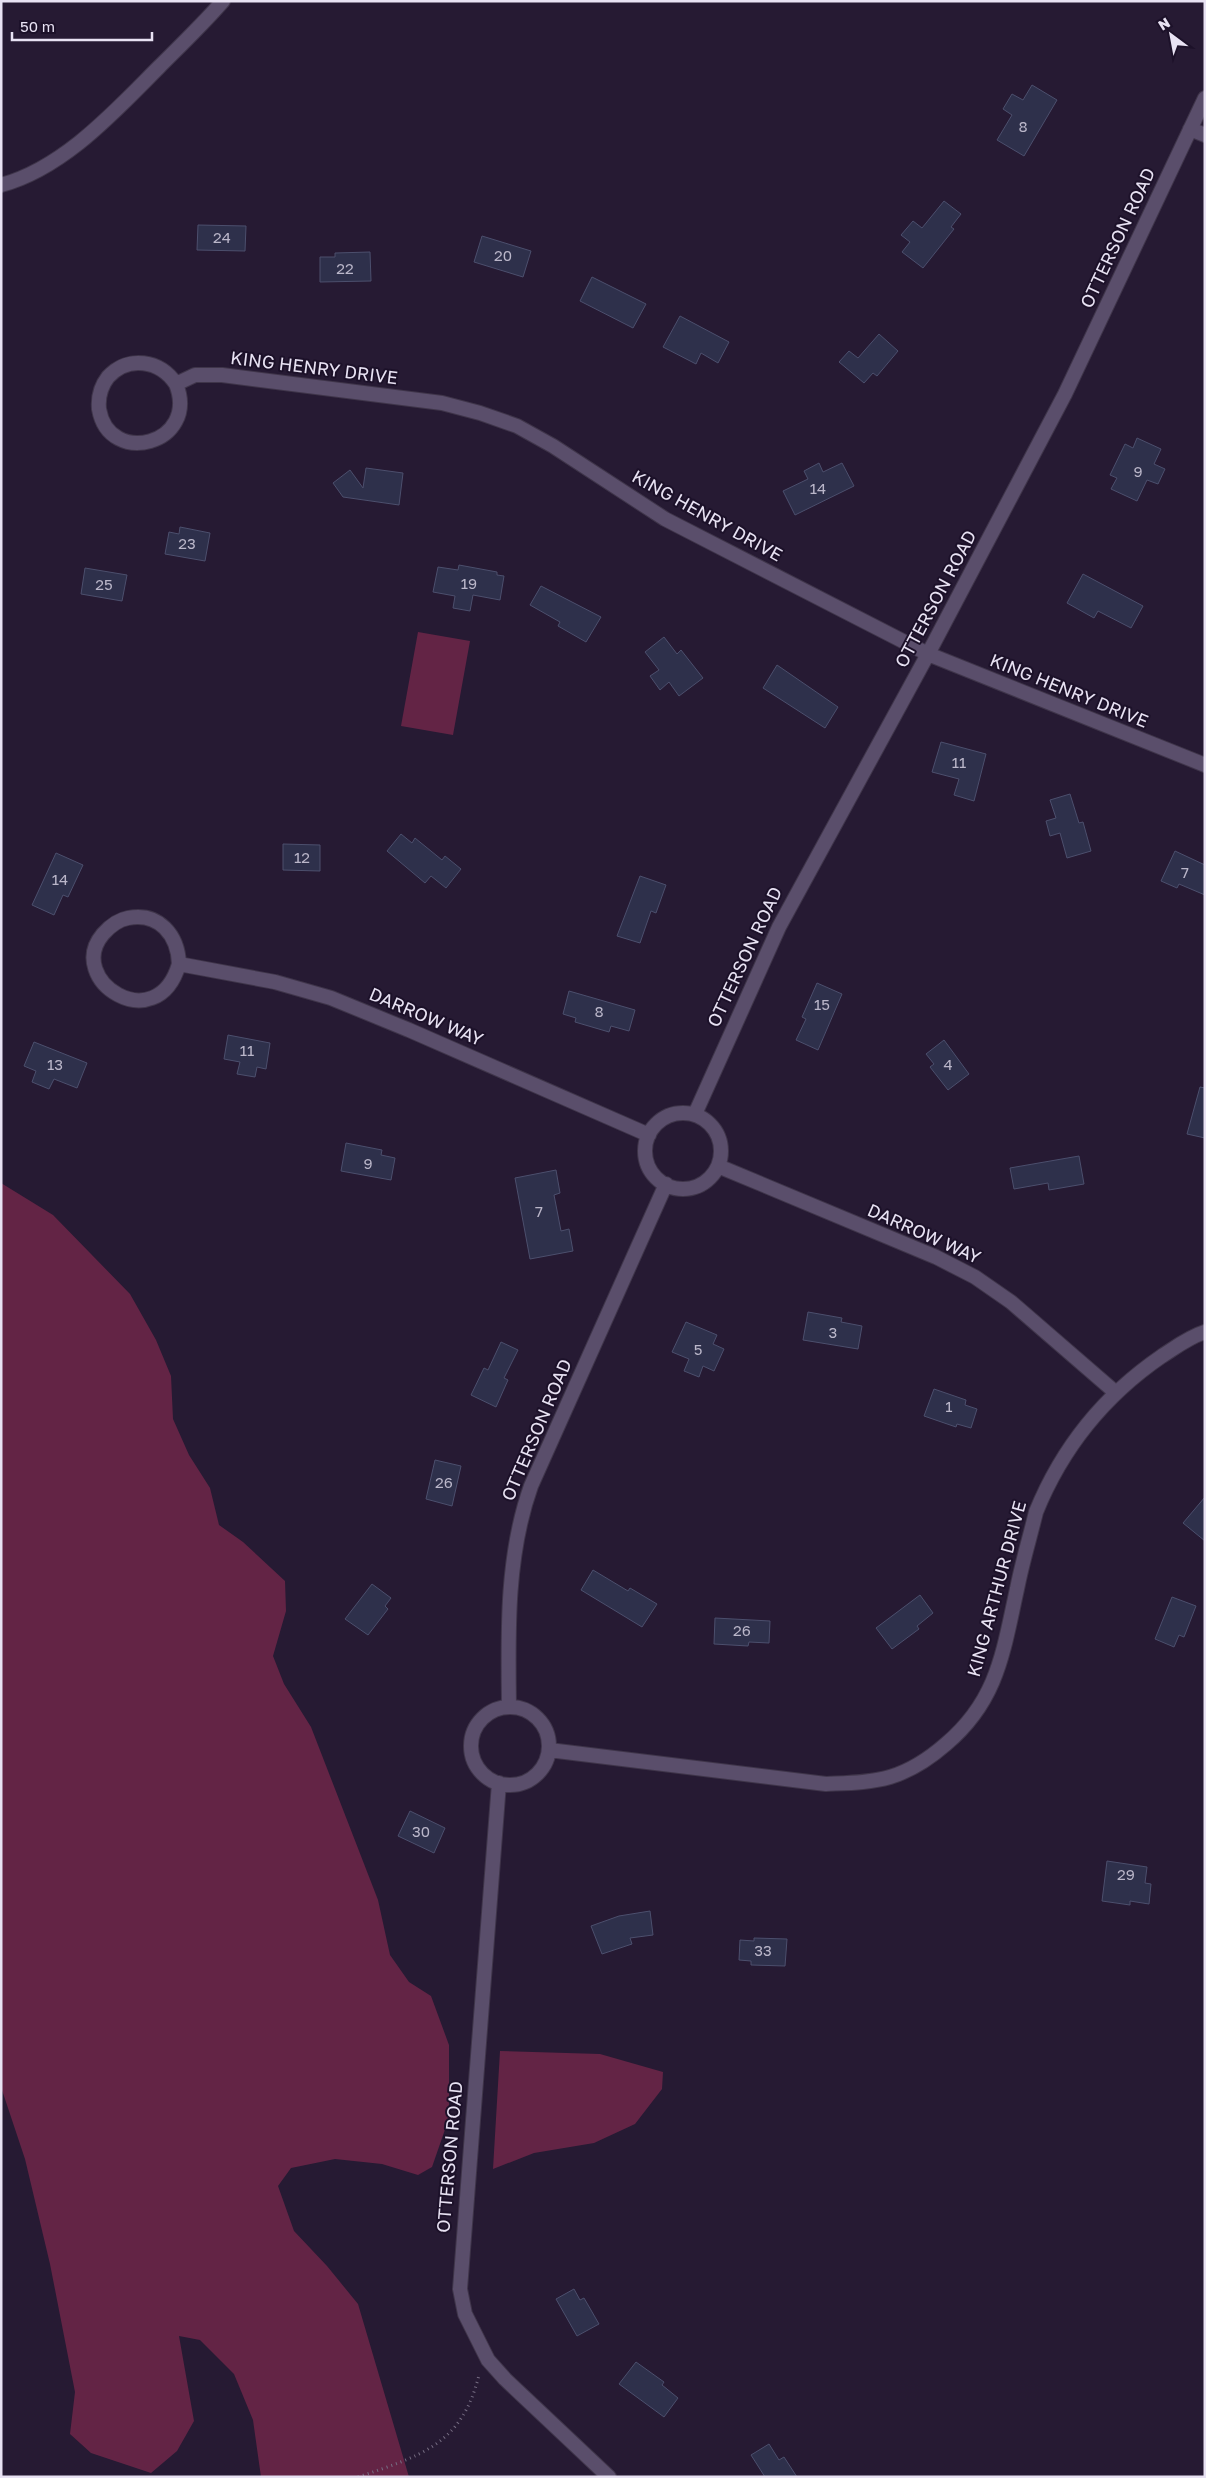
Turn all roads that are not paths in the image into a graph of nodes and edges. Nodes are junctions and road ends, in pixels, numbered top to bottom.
1 (223, 1) edge
2 (1205, 98) edge
3 (1190, 129) junction
4 (1205, 135) edge
5 (1, 186) edge
6 (176, 384) junction
7 (928, 654) junction
8 (1205, 765) edge
9 (179, 964) junction
10 (694, 1114) junction
11 (649, 1135) junction
12 (718, 1166) junction
13 (666, 1184) junction
14 (1205, 1332) edge
15 (1115, 1392) junction
16 (509, 1707) junction
17 (549, 1750) junction
18 (499, 1783) junction
19 (609, 2477) edge

1 - 5 street
2 - 3 street, OTTERSON ROAD
3 - 4 street
3 - 7 street, OTTERSON ROAD
6 - 6 street
6 - 7 street, KING HENRY DRIVE
7 - 8 street, KING HENRY DRIVE
7 - 10 street, OTTERSON ROAD
9 - 9 street
9 - 11 street, DARROW WAY
10 - 11 street
10 - 12 street
11 - 13 street
12 - 13 street
12 - 15 street, DARROW WAY
13 - 16 street, OTTERSON ROAD
14 - 15 street, KING ARTHUR DRIVE
15 - 17 street, KING ARTHUR DRIVE
16 - 17 street
16 - 18 street
17 - 18 street
18 - 19 street, OTTERSON ROAD

